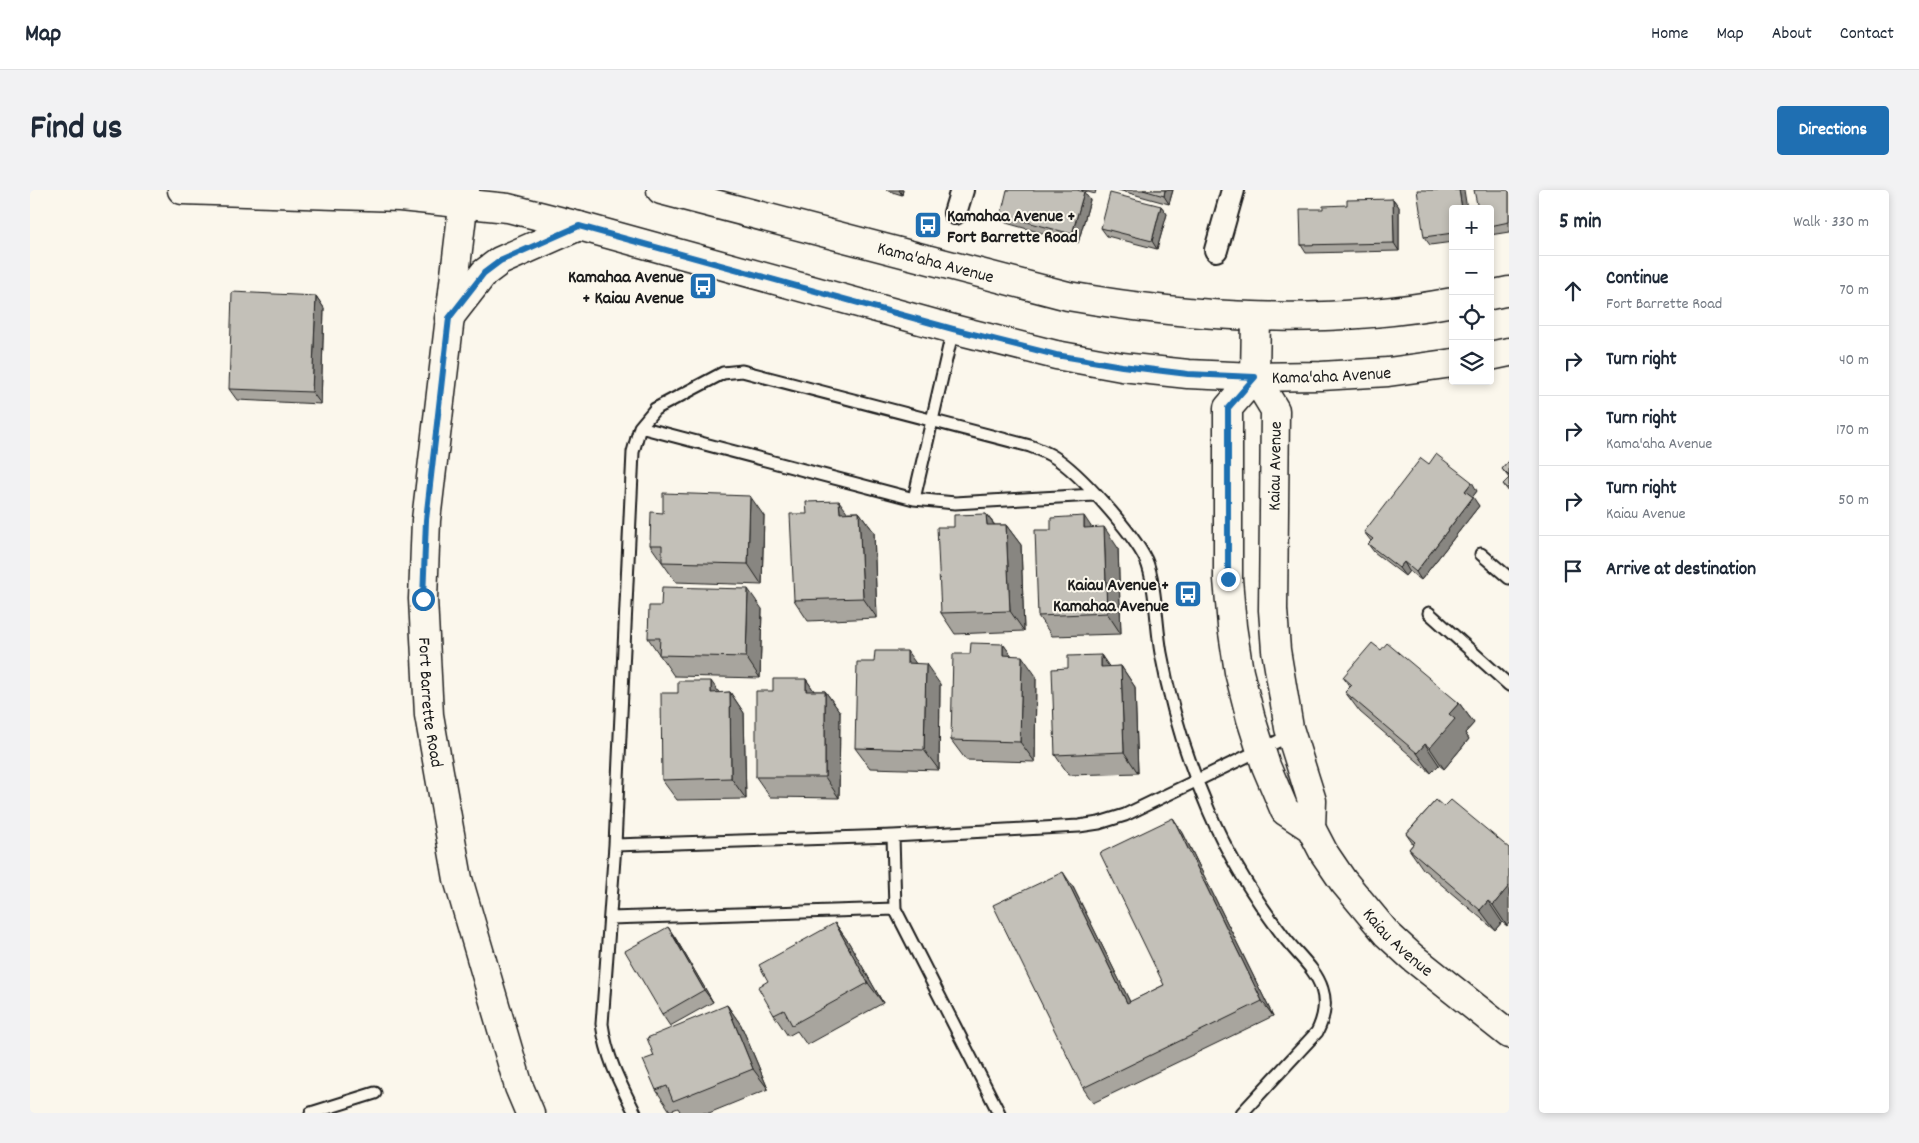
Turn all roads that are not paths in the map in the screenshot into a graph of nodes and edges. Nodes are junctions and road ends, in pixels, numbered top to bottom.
1 (182, 190) edge
2 (661, 190) edge
3 (962, 190) edge
4 (1233, 190) edge
5 (464, 196) edge
6 (955, 213) dead end
7 (579, 226) junction
8 (1216, 250) dead end
9 (1509, 291) edge
10 (1494, 294) edge
11 (1449, 302) edge
12 (1256, 317) junction
13 (449, 318) junction
14 (953, 329) junction
15 (1509, 352) edge
16 (1494, 355) edge
17 (1449, 364) edge
18 (1255, 377) junction
19 (930, 420) junction
20 (640, 427) junction
21 (1094, 495) junction
22 (914, 499) junction
23 (1481, 554) dead end
24 (1509, 578) edge
25 (1429, 613) dead end
26 (1509, 685) edge
27 (1291, 735) junction
28 (1261, 750) junction
29 (1196, 781) junction
30 (1311, 828) junction
31 (893, 836) junction
32 (615, 845) junction
33 (895, 909) junction
34 (610, 918) junction
35 (1509, 1033) edge
36 (375, 1093) dead end
37 (311, 1113) edge
38 (530, 1113) edge
39 (635, 1113) edge
40 (999, 1113) edge
41 (1242, 1113) edge

1 - 5 street, Kama'aha Avenue
2 - 12 street, Kama'aha Avenue
3 - 6 street
4 - 8 street
5 - 7 street, Kama'aha Avenue
5 - 13 street, Fort Barrette Road
7 - 13 street
7 - 14 street, Kama'aha Avenue
9 - 10 street
11 - 12 street, Kama'aha Avenue
12 - 18 street
13 - 38 street, Fort Barrette Road
14 - 18 street, Kama'aha Avenue
14 - 19 lane
15 - 16 street
17 - 18 street, Kama'aha Avenue
18 - 27 street, Kaiau Avenue
18 - 28 street, Kaiau Avenue
19 - 20 lane
19 - 21 lane
19 - 22 lane
20 - 22 lane
20 - 32 lane
21 - 22 lane
21 - 29 lane
23 - 24 lane
25 - 26 lane
27 - 28 lane
27 - 30 street, Kaiau Avenue
28 - 29 lane
28 - 30 street, Kaiau Avenue
29 - 31 lane
29 - 41 lane
30 - 35 street, Kaiau Avenue
31 - 32 lane
31 - 33 lane
32 - 34 lane
33 - 34 lane
33 - 40 lane
34 - 39 lane
36 - 37 lane

